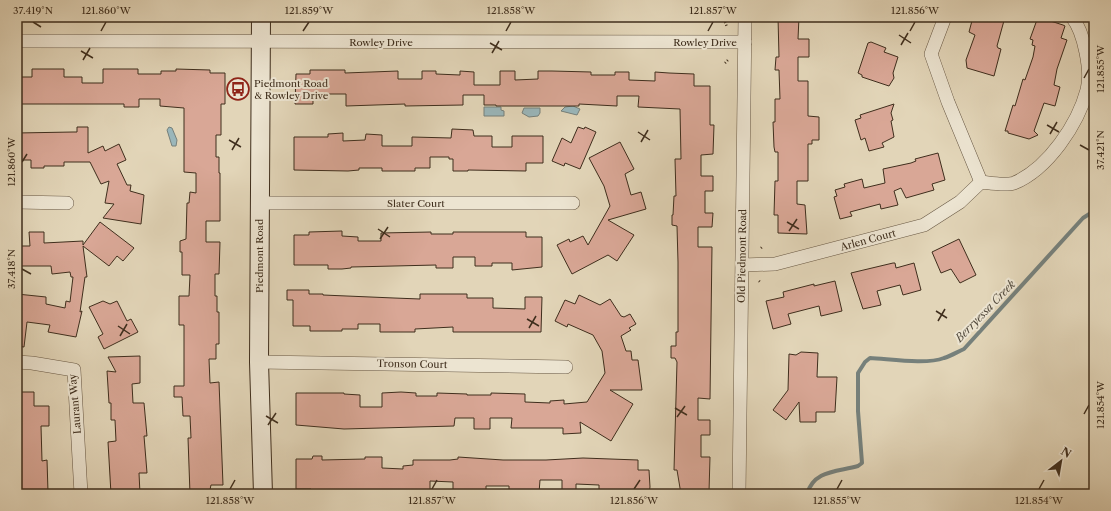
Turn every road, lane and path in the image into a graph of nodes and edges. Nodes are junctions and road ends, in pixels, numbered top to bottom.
1 (261, 17) edge
2 (746, 17) edge
3 (944, 17) edge
4 (1072, 17) edge
5 (725, 22) dead end
6 (727, 27) dead end
7 (17, 42) edge
8 (261, 42) junction
9 (745, 42) junction
10 (729, 59) dead end
11 (725, 63) dead end
12 (981, 182) junction
13 (17, 202) edge
14 (67, 203) dead end
15 (260, 203) junction
16 (573, 203) dead end
17 (742, 265) junction
18 (17, 362) edge
19 (259, 362) junction
20 (566, 367) dead end
21 (81, 494) edge
22 (263, 494) edge
23 (739, 494) edge

1 - 8 main road, Piedmont Road
2 - 9 street, Old Piedmont Road
3 - 12 street
4 - 12 street
5 - 6 path
7 - 8 street, Rowley Drive
8 - 9 street, Rowley Drive
8 - 15 main road, Piedmont Road
9 - 17 street, Old Piedmont Road
10 - 11 path
12 - 17 street, Arlen Court
13 - 14 street
15 - 16 street, Slater Court
15 - 19 main road, Piedmont Road
17 - 23 street, Old Piedmont Road
18 - 21 street, Laurant Way
19 - 20 street, Tronson Court
19 - 22 main road, Piedmont Road

